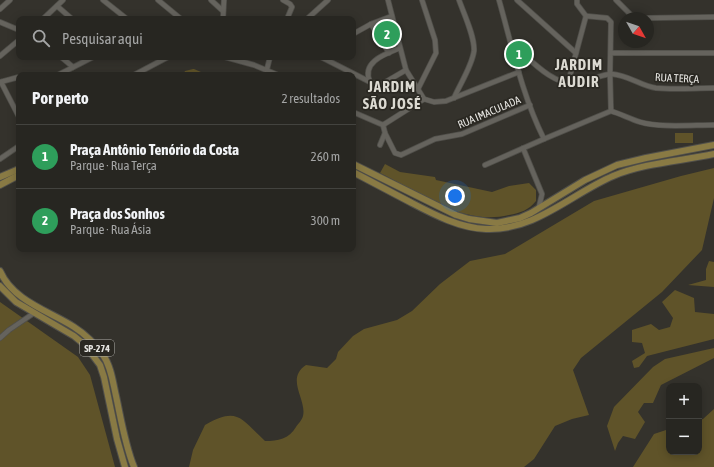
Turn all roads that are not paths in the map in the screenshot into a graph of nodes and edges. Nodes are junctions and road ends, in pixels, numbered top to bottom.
1 (10, 0) edge
2 (63, 0) edge
3 (102, 0) edge
4 (158, 0) edge
5 (211, 0) edge
6 (224, 0) edge
7 (284, 0) edge
8 (328, 0) edge
9 (388, 0) edge
10 (422, 0) edge
11 (459, 0) edge
12 (499, 0) edge
13 (517, 0) edge
14 (577, 0) edge
15 (616, 0) edge
16 (56, 6) junction
17 (0, 9) edge
18 (223, 11) junction
19 (628, 12) edge
20 (45, 16) edge
21 (68, 16) edge
22 (123, 16) edge
23 (177, 16) edge
24 (223, 16) edge
25 (288, 16) edge
26 (312, 16) edge
27 (392, 16) junction
28 (586, 16) junction
29 (714, 17) edge
30 (654, 18) edge
31 (0, 22) edge
32 (371, 24) junction
33 (16, 29) edge
34 (356, 32) edge
35 (16, 43) edge
36 (511, 43) junction
37 (400, 48) junction
38 (389, 53) junction
39 (576, 53) junction
40 (611, 53) junction
41 (714, 53) edge
42 (0, 56) edge
43 (528, 57) junction
44 (65, 60) edge
45 (87, 60) edge
46 (162, 60) edge
47 (236, 60) edge
48 (269, 60) edge
49 (327, 60) edge
50 (517, 65) junction
51 (73, 67) junction
52 (267, 69) junction
53 (406, 70) junction
54 (64, 72) edge
55 (140, 72) edge
56 (272, 72) edge
57 (350, 72) edge
58 (519, 72) junction
59 (610, 74) junction
60 (356, 75) edge
61 (16, 79) edge
62 (0, 82) edge
63 (370, 82) junction
64 (568, 83) junction
65 (714, 88) edge
66 (418, 89) junction
67 (454, 98) junction
68 (424, 99) junction
69 (530, 104) junction
70 (16, 111) edge
71 (611, 111) junction
72 (356, 113) edge
73 (383, 125) junction
74 (714, 125) edge
75 (385, 133) junction
76 (544, 139) junction
77 (380, 145) dead end
78 (714, 145) edge
79 (16, 148) edge
80 (523, 148) junction
81 (714, 154) edge
82 (0, 158) edge
83 (484, 165) dead end
84 (356, 166) edge
85 (16, 169) edge
86 (356, 174) edge
87 (0, 177) edge
88 (16, 177) edge
89 (0, 185) edge
90 (542, 194) junction
91 (552, 200) junction
92 (539, 207) junction
93 (532, 213) junction
94 (529, 222) junction
95 (0, 271) edge
96 (0, 286) edge
97 (34, 313) junction
98 (0, 338) edge
99 (125, 467) edge
100 (134, 467) edge

1 - 17 street
2 - 16 street
3 - 22 street
4 - 23 street
5 - 18 street
6 - 18 street
7 - 25 street
8 - 26 street
9 - 27 street
10 - 66 street
11 - 67 street
12 - 36 street
13 - 39 street
14 - 28 street
15 - 19 street
16 - 20 street
16 - 21 street
18 - 24 street
27 - 32 street
27 - 37 street
28 - 39 street
28 - 40 street
29 - 30 street
31 - 33 street
32 - 34 street
32 - 38 street
35 - 42 street
36 - 43 street
36 - 50 street
37 - 38 street
37 - 53 street
38 - 63 street
39 - 64 street
40 - 41 street
40 - 59 street
43 - 50 street
43 - 64 street
44 - 51 street
45 - 51 street
46 - 55 street
47 - 52 street
48 - 52 street
49 - 57 street
50 - 58 street
51 - 54 street
52 - 56 street
53 - 63 street
53 - 66 street
58 - 67 street
58 - 69 street
59 - 64 street, RUA TERÇA
59 - 65 street, RUA TERÇA
59 - 71 street
60 - 63 street
61 - 62 street
62 - 70 street
66 - 68 street
67 - 68 street
68 - 73 street
69 - 75 street, RUA IMACULADA
69 - 76 street
71 - 74 street
71 - 76 street
72 - 73 street
73 - 75 street, RUA IMACULADA
75 - 77 street
76 - 80 street
78 - 91 main road
79 - 82 street
80 - 83 street
80 - 90 street
81 - 94 main road
84 - 93 main road
85 - 87 main road
86 - 94 main road
88 - 89 main road
90 - 91 street
90 - 92 street
91 - 92 main road
92 - 93 main road
93 - 94 main road
95 - 100 main road, SP-274
96 - 97 main road, SP-274
97 - 98 street
97 - 99 main road, SP-274

